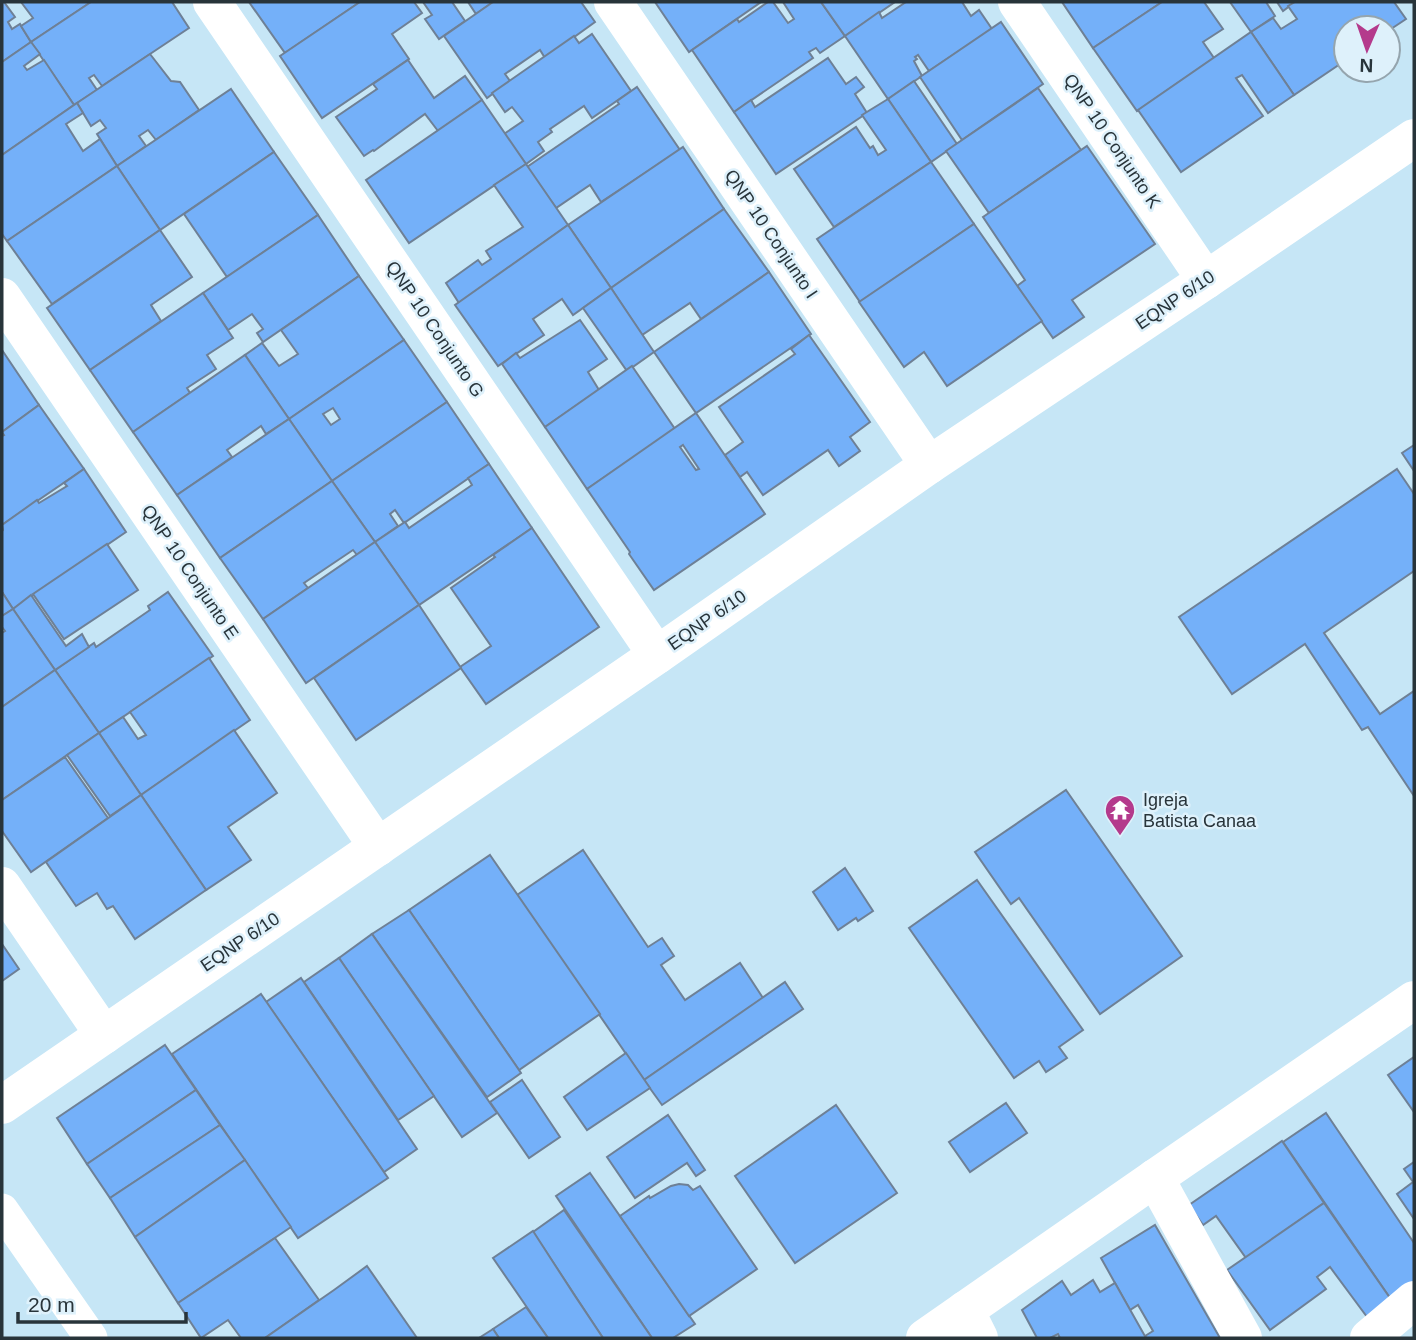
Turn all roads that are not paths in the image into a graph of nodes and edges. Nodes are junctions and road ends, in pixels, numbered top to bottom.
1 (212, 2) edge
2 (612, 2) edge
3 (1017, 2) edge
4 (1414, 138) edge
5 (1206, 280) junction
6 (2, 297) edge
7 (929, 465) junction
8 (657, 655) junction
9 (378, 847) junction
10 (2, 886) edge
11 (1414, 1000) edge
12 (104, 1035) junction
13 (2, 1105) edge
14 (1154, 1178) junction
15 (2, 1210) edge
16 (1414, 1300) edge
17 (972, 1324) edge
18 (91, 1338) edge
19 (925, 1338) edge
20 (1243, 1338) edge
21 (1369, 1338) edge

1 - 8 street, QNP 10 Conjunto G
2 - 7 street, QNP 10 Conjunto I
3 - 5 street, QNP 10 Conjunto K
4 - 5 street, EQNP 6/10
5 - 7 street, EQNP 6/10
6 - 9 street, QNP 10 Conjunto E
7 - 8 street, EQNP 6/10
8 - 9 street, EQNP 6/10
9 - 12 street, EQNP 6/10
10 - 12 street
11 - 14 street
12 - 13 street, EQNP 6/10
14 - 17 street
14 - 20 street
15 - 18 lane
16 - 21 street
17 - 19 street

